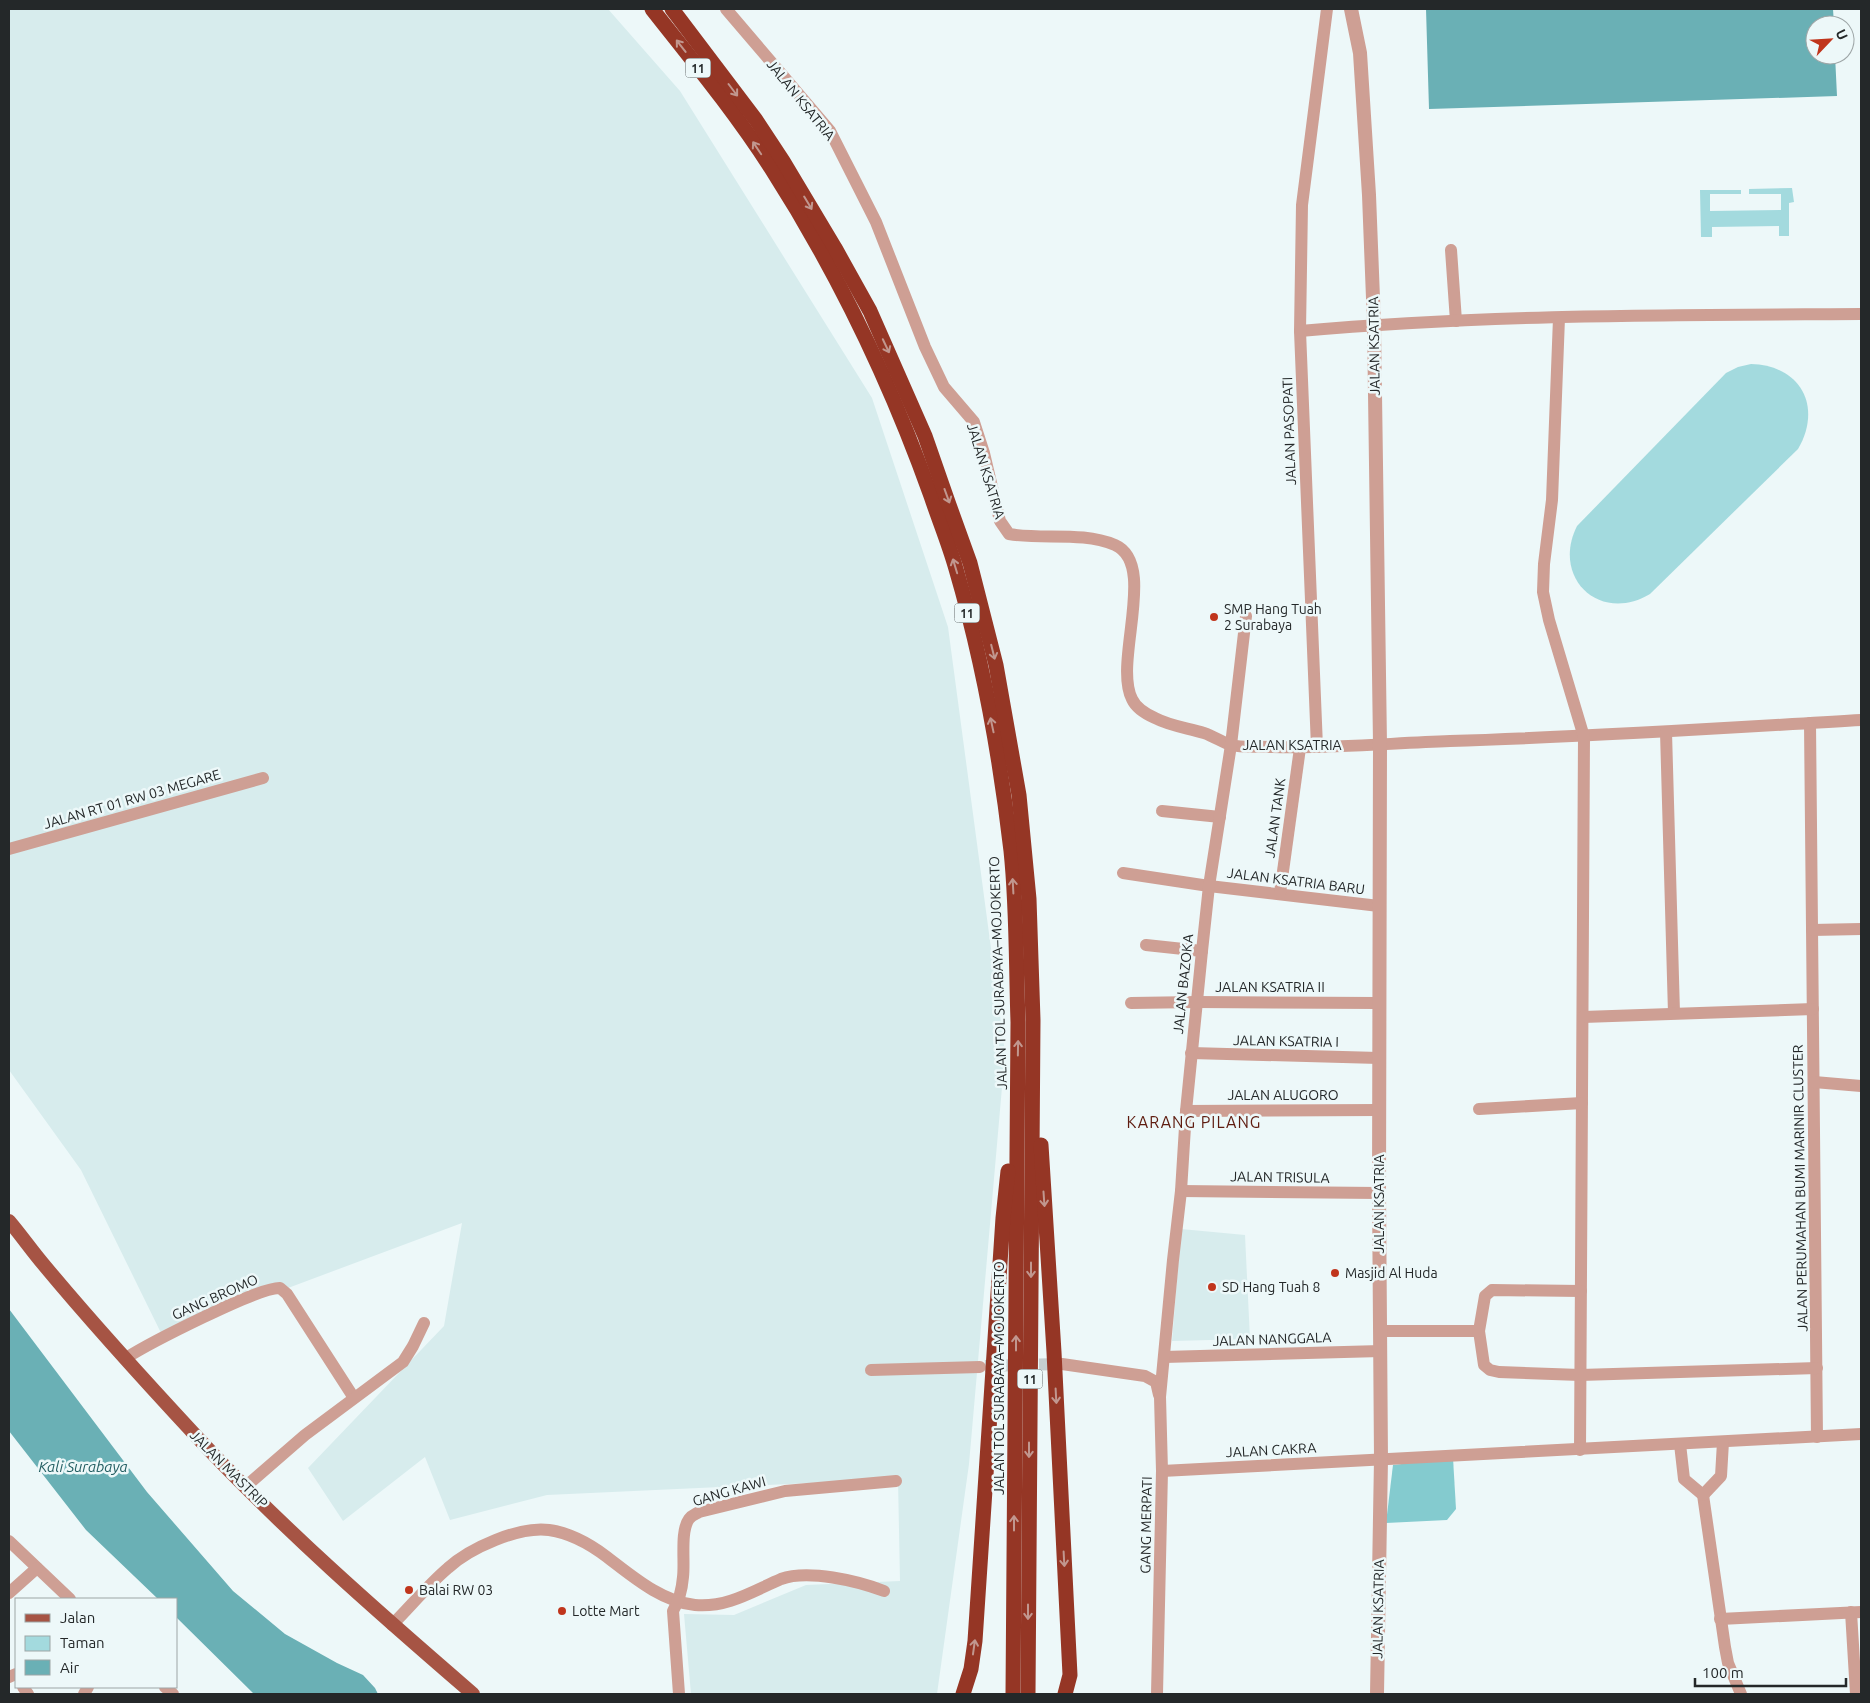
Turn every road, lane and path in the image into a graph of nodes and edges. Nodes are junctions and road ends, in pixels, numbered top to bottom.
1 (652, 9) edge
2 (672, 9) edge
3 (726, 9) edge
4 (1327, 9) edge
5 (1351, 9) edge
6 (749, 123) junction
7 (777, 165) junction
8 (1451, 250) dead end
9 (1861, 314) edge
10 (1559, 318) junction
11 (1456, 321) junction
12 (1374, 324) junction
13 (1300, 331) junction
14 (1246, 616) dead end
15 (1861, 720) edge
16 (1810, 723) junction
17 (1666, 732) junction
18 (1584, 737) junction
19 (1380, 744) junction
20 (1230, 745) junction
21 (1316, 747) junction
22 (1300, 748) junction
23 (263, 778) dead end
24 (1162, 810) dead end
25 (1220, 818) junction
26 (9, 849) edge
27 (1123, 872) dead end
28 (1209, 886) junction
29 (1280, 893) junction
30 (1379, 906) junction
31 (1861, 929) edge
32 (1812, 930) junction
33 (1146, 945) dead end
34 (1202, 951) junction
35 (1197, 1002) junction
36 (1131, 1003) dead end
37 (1378, 1003) junction
38 (1813, 1009) junction
39 (1674, 1013) junction
40 (1583, 1017) junction
41 (1191, 1053) junction
42 (1379, 1058) junction
43 (1033, 1064) junction
44 (1814, 1082) junction
45 (1861, 1086) edge
46 (1017, 1097) junction
47 (1582, 1103) junction
48 (1479, 1109) dead end
49 (1380, 1110) junction
50 (1186, 1111) junction
51 (1181, 1191) junction
52 (1379, 1193) junction
53 (9, 1221) edge
54 (1581, 1291) junction
55 (424, 1323) dead end
56 (1479, 1331) junction
57 (1380, 1332) junction
58 (1381, 1350) junction
59 (1164, 1357) junction
60 (126, 1358) junction
61 (1062, 1364) tunnel mouth
62 (980, 1367) tunnel mouth
63 (1817, 1368) junction
64 (871, 1370) dead end
65 (1580, 1374) junction
66 (1160, 1397) junction
67 (354, 1398) junction
68 (1861, 1434) edge
69 (1817, 1437) junction
70 (1723, 1442) junction
71 (1680, 1444) junction
72 (1580, 1450) junction
73 (1381, 1460) junction
74 (1162, 1472) junction
75 (896, 1481) dead end
76 (245, 1487) junction
77 (1703, 1495) junction
78 (9, 1541) edge
79 (37, 1568) junction
80 (884, 1591) dead end
81 (9, 1594) edge
82 (68, 1597) edge
83 (678, 1602) junction
84 (1856, 1612) edge
85 (1720, 1619) junction
86 (392, 1625) junction
87 (1858, 1678) edge
88 (473, 1694) edge
89 (679, 1694) edge
90 (963, 1694) edge
91 (1013, 1694) edge
92 (1028, 1694) edge
93 (1065, 1694) edge
94 (1157, 1694) edge
95 (1377, 1694) edge
96 (1741, 1694) edge
97 (1856, 1694) edge

6 -> 1 highway, JALAN TOL SURABAYA–MOJOKERTO / 11
2 -> 6 highway, JALAN TOL SURABAYA–MOJOKERTO / 11
3 - 20 street, JALAN KSATRIA
4 - 13 street, JALAN PASOPATI
5 - 12 street, JALAN KSATRIA
6 - 7 highway, JALAN TOL SURABAYA–MOJOKERTO / 11
7 -> 43 highway, JALAN TOL SURABAYA–MOJOKERTO / 11
46 -> 7 highway, JALAN TOL SURABAYA–MOJOKERTO / 11
8 - 11 street
9 - 10 street
10 - 11 street
10 - 18 street
11 - 12 street
12 - 13 street
12 - 19 street, JALAN KSATRIA
13 - 21 street, JALAN PASOPATI
14 - 20 street, JALAN BAZOKA
15 - 16 street
16 - 17 street
16 - 32 street, JALAN PERUMAHAN BUMI MARINIR CLUSTER
17 - 18 street
17 - 39 street
18 - 19 street
18 - 40 street
19 - 21 street, JALAN KSATRIA
19 - 30 street, JALAN KSATRIA
20 - 22 street, JALAN KSATRIA
20 - 25 street, JALAN BAZOKA
21 - 22 street, JALAN KSATRIA
22 - 29 street, JALAN TANK
23 - 26 street, JALAN RT 01 RW 03 MEGARE
24 - 25 street
25 - 28 street, JALAN BAZOKA
27 - 28 street, JALAN KSATRIA BARU
28 - 29 street, JALAN KSATRIA BARU
28 - 34 street, JALAN BAZOKA
29 - 30 street, JALAN KSATRIA BARU
30 - 37 street, JALAN KSATRIA
31 - 32 street
32 - 38 street, JALAN PERUMAHAN BUMI MARINIR CLUSTER
33 - 34 street
34 - 35 street, JALAN BAZOKA
35 - 36 street, JALAN KSATRIA II
35 - 37 street, JALAN KSATRIA II
35 - 41 street, JALAN BAZOKA
37 - 42 street, JALAN KSATRIA
38 - 39 street
38 - 44 street, JALAN PERUMAHAN BUMI MARINIR CLUSTER
39 - 40 street
40 - 47 street
41 - 42 street, JALAN KSATRIA I
41 - 50 street, JALAN BAZOKA
42 - 49 street, JALAN KSATRIA
43 -> 92 highway, JALAN TOL SURABAYA–MOJOKERTO / 11
43 -> 93 highway
44 - 45 street
44 - 63 street, JALAN PERUMAHAN BUMI MARINIR CLUSTER
90 -> 46 highway
91 -> 46 highway, JALAN TOL SURABAYA–MOJOKERTO / 11
47 - 48 street
47 - 54 street
49 - 50 street, JALAN ALUGORO
49 - 52 street, JALAN KSATRIA
50 - 51 street, JALAN BAZOKA
51 - 52 street, JALAN TRISULA
51 - 59 street, JALAN BAZOKA
52 - 57 street, JALAN KSATRIA
53 - 60 main road, JALAN MASTRIP
54 - 56 street
54 - 65 street
55 - 67 street
56 - 57 street
56 - 65 street
57 - 58 street, JALAN KSATRIA
58 - 59 street, JALAN NANGGALA
58 - 73 street, JALAN KSATRIA
59 - 66 street, GANG MERPATI
60 - 67 street, GANG BROMO
60 - 76 main road, JALAN MASTRIP
61 - 66 street
62 - 64 street
63 - 65 street
63 - 69 street, JALAN PERUMAHAN BUMI MARINIR CLUSTER
65 - 72 street
66 - 74 street, GANG MERPATI
67 - 76 street
68 - 69 street
69 - 70 street
70 - 71 street
70 - 77 street
71 - 72 street
71 - 77 street
72 - 73 street
73 - 74 street, JALAN CAKRA
73 - 95 street, JALAN KSATRIA
74 - 94 street, GANG MERPATI
75 - 83 street, GANG KAWI
76 - 86 main road, JALAN MASTRIP
77 - 85 street
78 - 79 street
79 - 81 street
79 - 82 street
80 - 83 street
83 - 86 street
83 - 89 street, GANG KAWI
84 - 85 street
84 - 87 street
85 - 96 street
86 - 88 main road, JALAN MASTRIP
87 - 97 street

